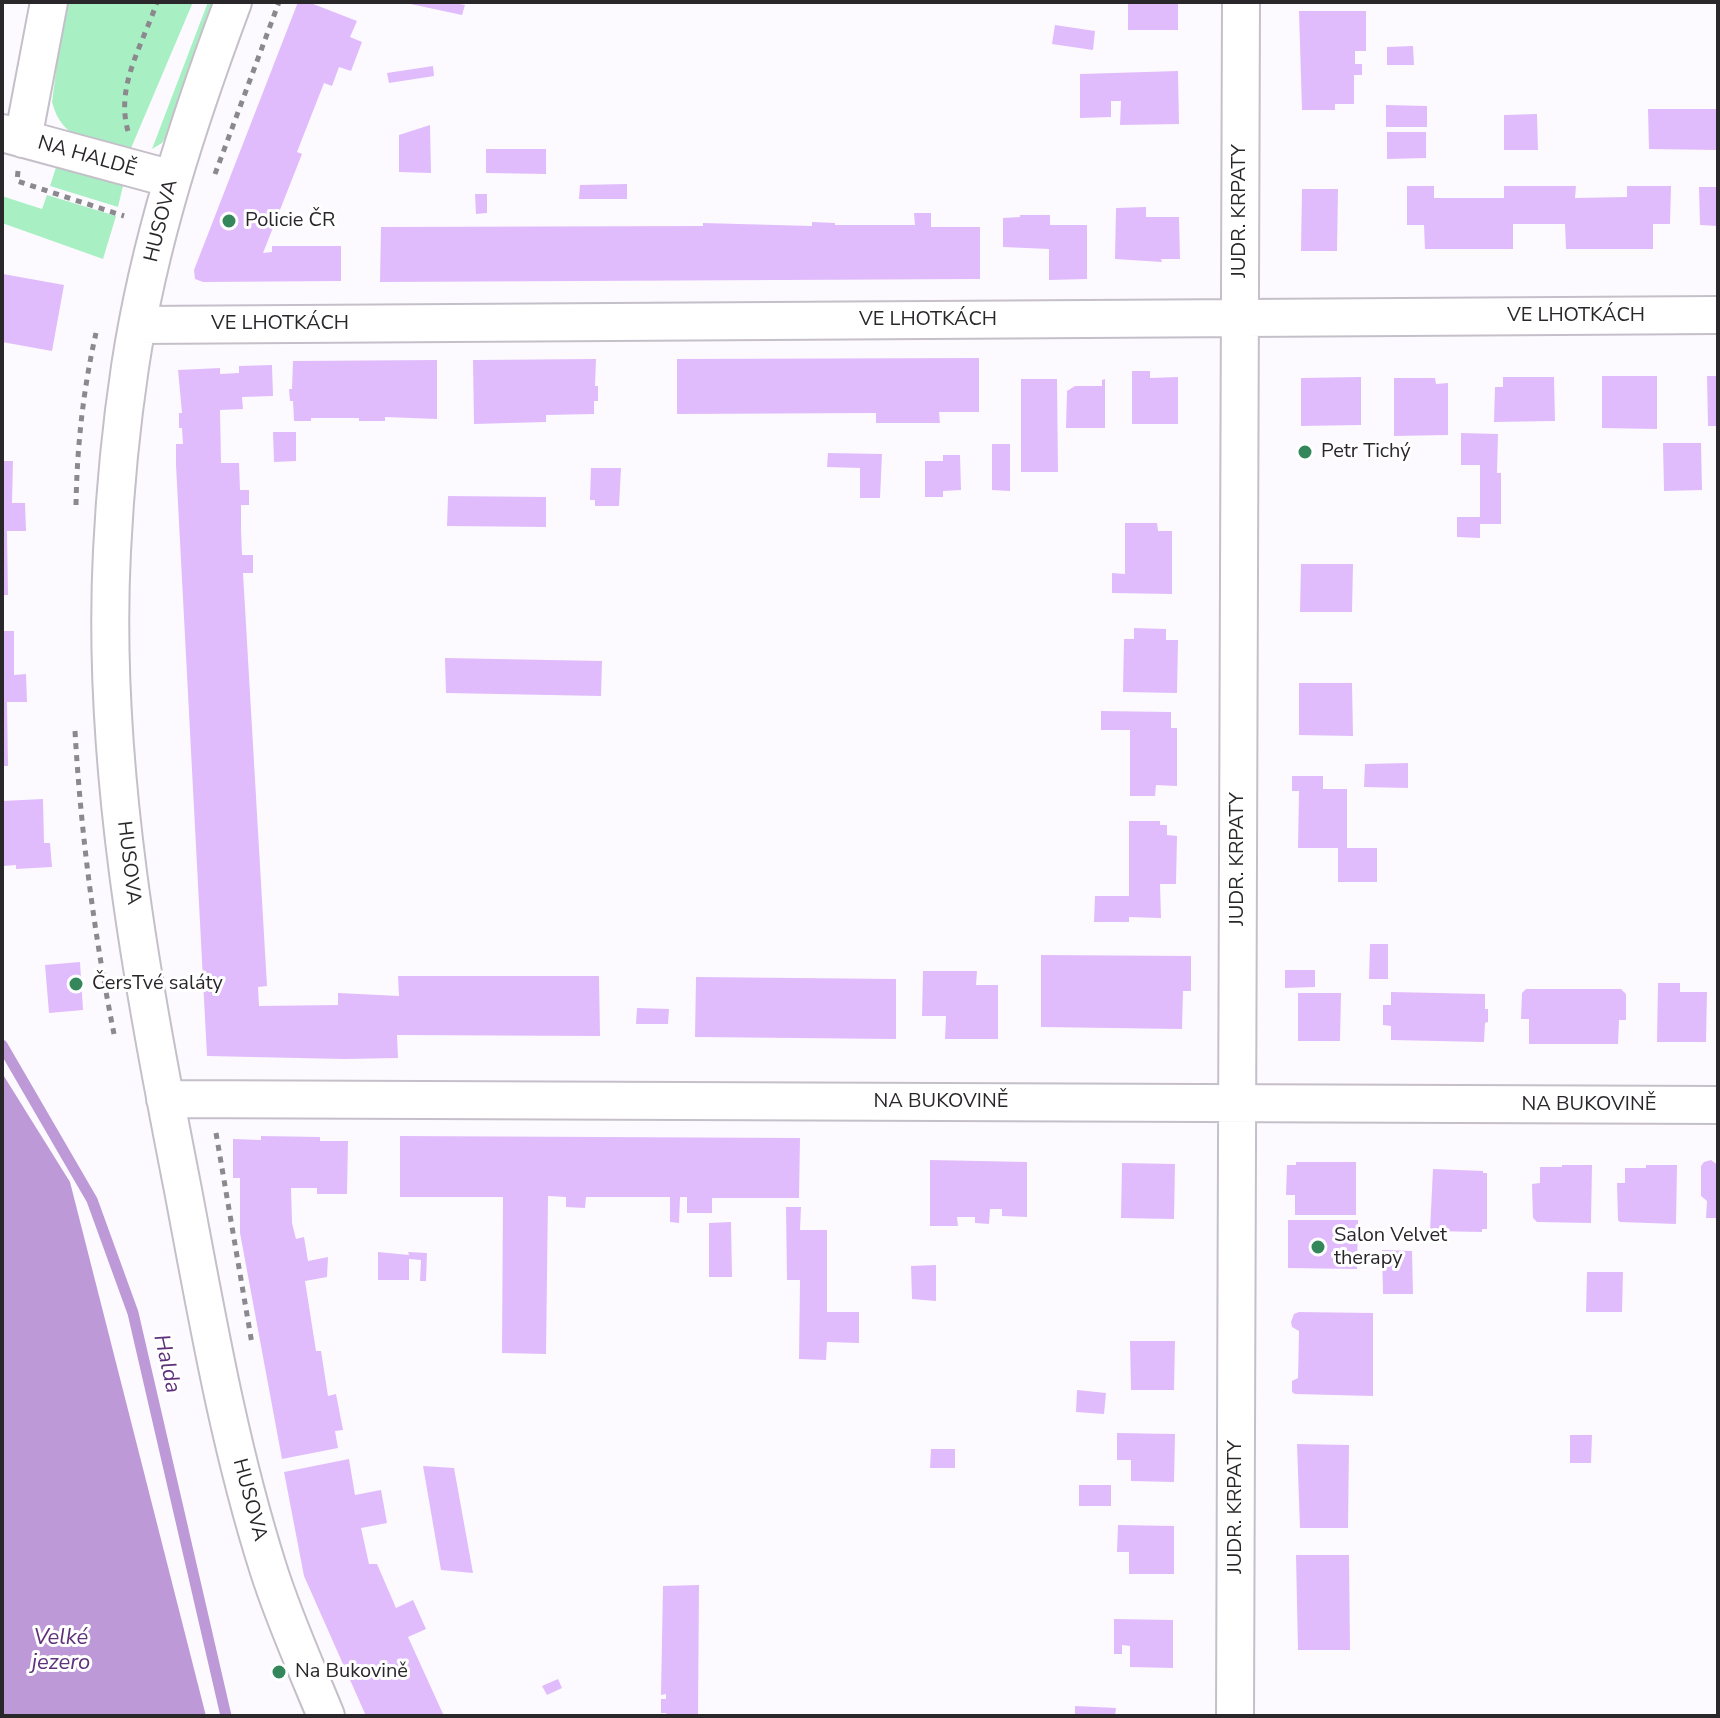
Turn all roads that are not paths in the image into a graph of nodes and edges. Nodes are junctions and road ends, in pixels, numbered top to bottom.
1 (49, 2) edge
2 (233, 2) edge
3 (1241, 2) edge
4 (13, 136) edge
5 (172, 179) junction
6 (1718, 315) edge
7 (1240, 318) junction
8 (138, 325) junction
9 (165, 1099) junction
10 (1237, 1103) junction
11 (1718, 1105) edge
12 (326, 1716) edge
13 (1235, 1716) edge

1 - 4 street
2 - 5 street, HUSOVA
3 - 7 street, JUDR. KRPATY
4 - 5 street, NA HALDĚ
5 - 8 street, HUSOVA
6 - 7 street, VE LHOTKÁCH
7 - 8 street, VE LHOTKÁCH
7 - 10 street, JUDR. KRPATY
8 - 9 street, HUSOVA
9 - 10 street, NA BUKOVINĚ
9 - 12 street, HUSOVA
10 - 11 street, NA BUKOVINĚ
10 - 13 street, JUDR. KRPATY

